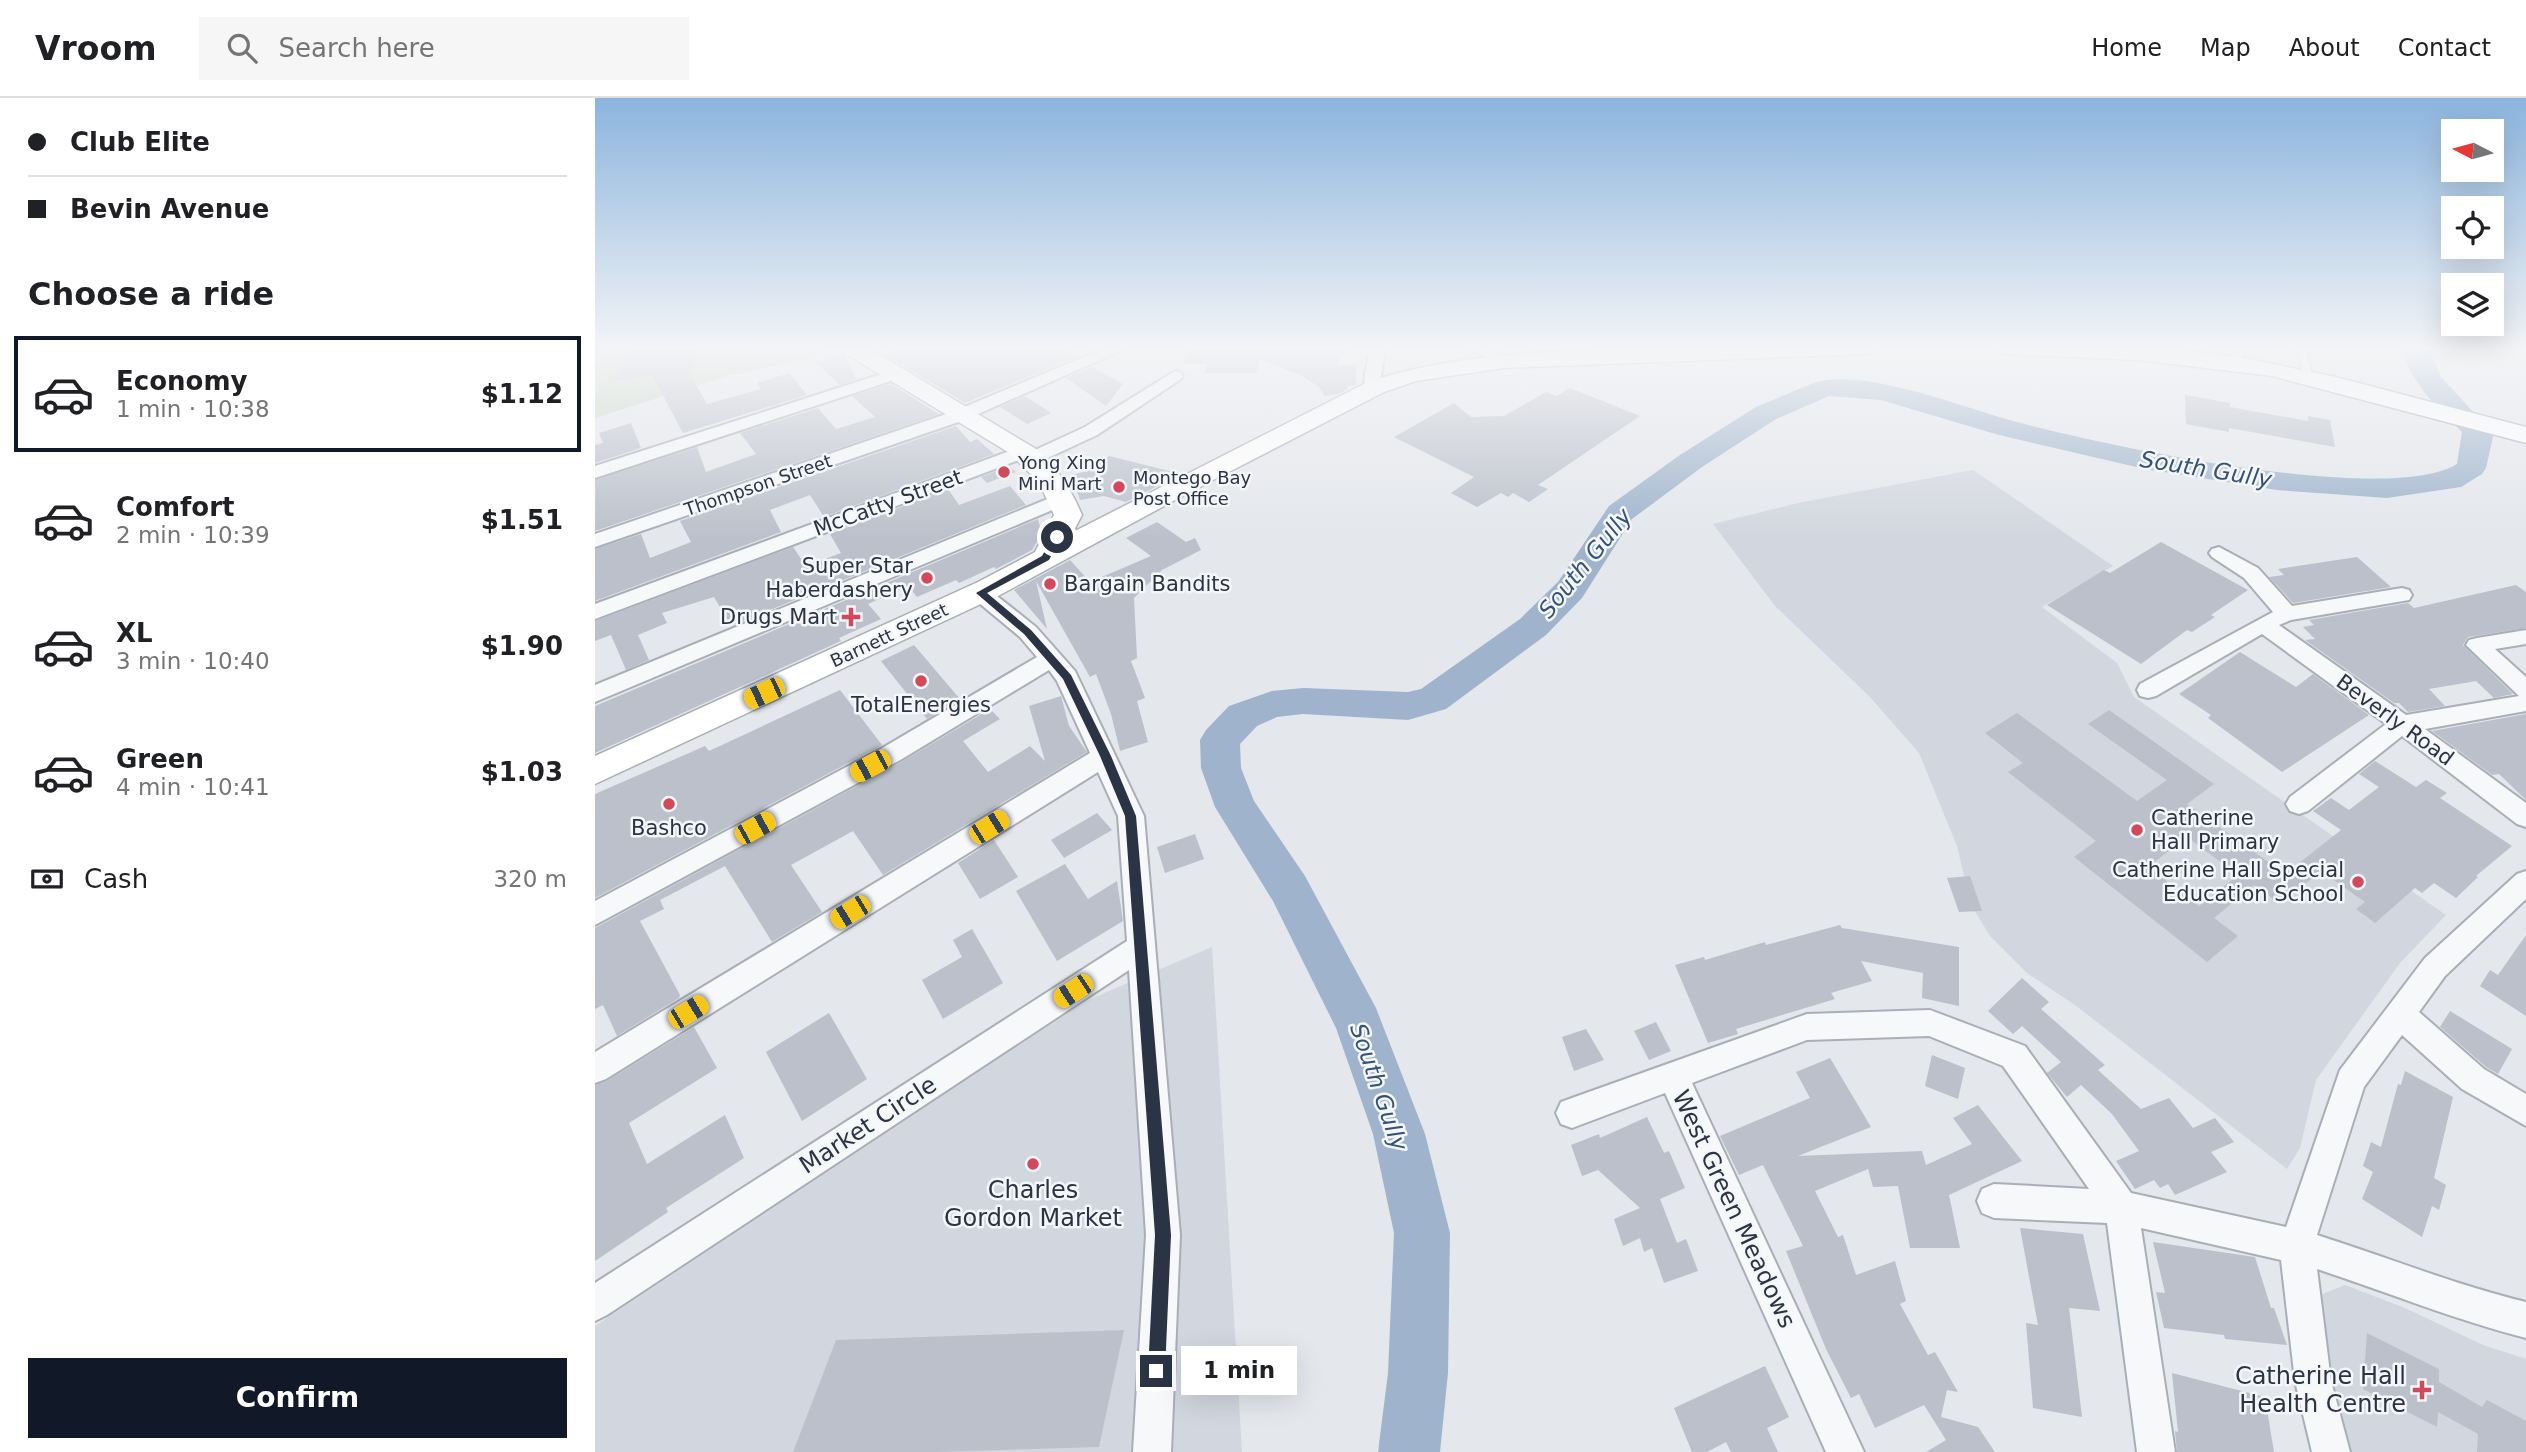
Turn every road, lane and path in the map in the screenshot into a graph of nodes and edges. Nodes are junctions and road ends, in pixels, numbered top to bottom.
1 (786, 410) edge
2 (953, 410) edge
3 (972, 410) edge
4 (1123, 410) edge
5 (1331, 410) edge
6 (2429, 410) edge
7 (961, 415) junction
8 (2522, 434) edge
9 (1029, 455) junction
10 (595, 472) edge
11 (1065, 507) junction
12 (1131, 515) junction
13 (595, 541) edge
14 (2219, 553) dead end
15 (1046, 558) junction
16 (980, 593) junction
17 (2402, 595) dead end
18 (595, 612) edge
19 (2287, 614) junction
20 (2263, 624) junction
21 (2526, 637) edge
22 (1051, 659) junction
23 (2148, 690) dead end
24 (2526, 690) edge
25 (595, 694) edge
26 (2526, 703) edge
27 (2402, 724) junction
28 (1105, 756) junction
29 (595, 771) edge
30 (2299, 804) dead end
31 (2526, 817) edge
32 (2526, 882) edge
33 (595, 914) edge
34 (1141, 947) junction
35 (2400, 1014) junction
36 (595, 1069) edge
37 (1673, 1076) junction
38 (2526, 1111) edge
39 (1572, 1113) dead end
40 (1994, 1201) dead end
41 (2121, 1208) junction
42 (2297, 1246) junction
43 (595, 1303) edge
44 (2526, 1320) edge
45 (1152, 1452) edge
46 (1845, 1452) edge
47 (2156, 1452) edge
48 (2331, 1452) edge

1 - 10 street
2 - 7 main road
3 - 7 street, Thompson Street
4 - 9 street, McCatty Street
5 - 12 main road, Barnett Street
6 - 8 main road
7 - 9 main road
7 - 13 street, Thompson Street
9 - 11 main road
9 - 18 street, McCatty Street
11 - 12 main road
11 - 15 main road
11 - 25 street
12 - 15 main road, Barnett Street
14 - 19 street
15 - 16 main road, Barnett Street
16 - 22 street
16 - 29 main road, Barnett Street
17 - 19 street
19 - 20 street
20 - 23 street
20 - 27 street, Beverly Road
21 - 24 street
22 - 28 street
22 - 33 street
26 - 27 street
27 - 30 street
27 - 31 street, Beverly Road
28 - 34 street
28 - 36 street
32 - 35 street
34 - 43 street, Market Circle
34 - 45 street
35 - 38 street
35 - 42 street
37 - 39 street
37 - 41 street, West Green Meadows
37 - 46 street, West Green Meadows
40 - 41 street
41 - 42 street
41 - 47 street, West Green Meadows
42 - 44 street
42 - 48 street

